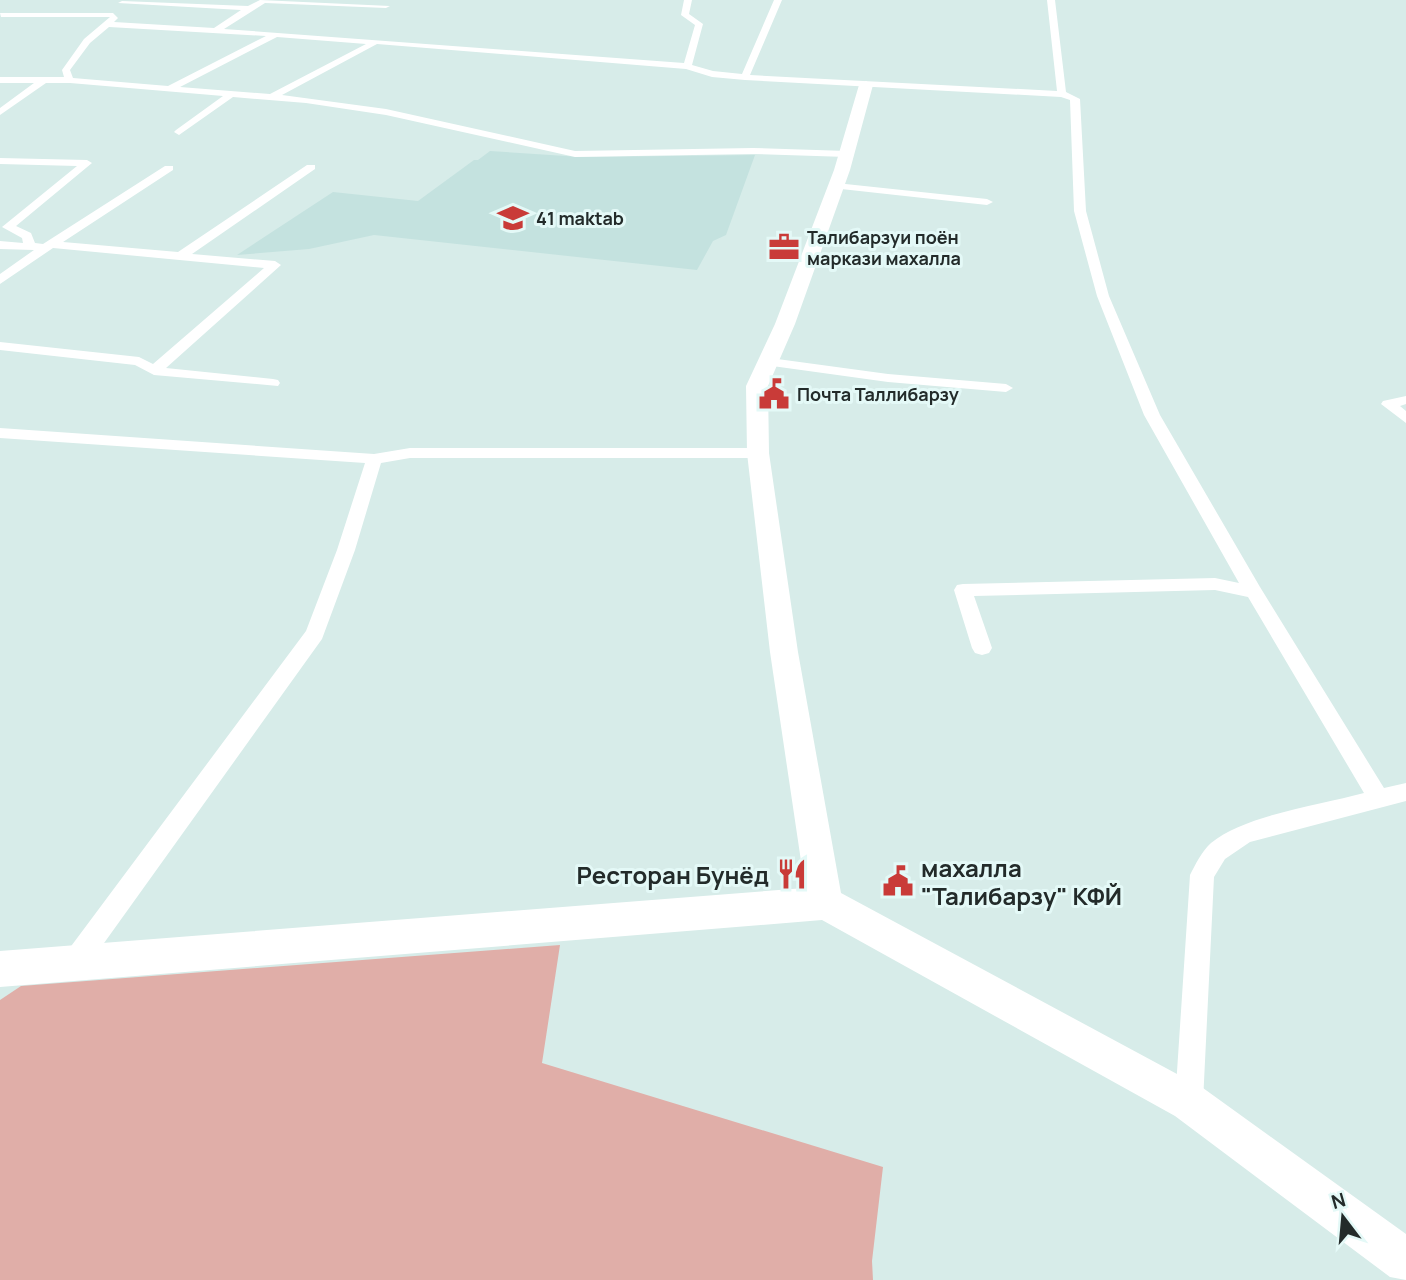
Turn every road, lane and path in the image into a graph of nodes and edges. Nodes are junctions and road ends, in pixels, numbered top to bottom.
1 (688, 0) edge
2 (778, 0) edge
3 (1051, 0) edge
4 (123, 2) edge
5 (24, 4) dead end
6 (386, 6) dead end
7 (250, 8) junction
8 (2, 14) edge
9 (113, 15) junction
10 (106, 24) junction
11 (215, 31) junction
12 (275, 34) junction
13 (376, 42) junction
14 (687, 66) junction
15 (745, 77) junction
16 (69, 79) junction
17 (0, 80) edge
18 (44, 80) junction
19 (866, 85) junction
20 (166, 90) junction
21 (229, 94) junction
22 (1062, 94) junction
23 (271, 98) junction
24 (0, 111) edge
25 (179, 132) dead end
26 (847, 154) junction
27 (0, 161) edge
28 (311, 167) dead end
29 (169, 168) dead end
30 (836, 186) junction
31 (987, 202) dead end
32 (0, 245) edge
33 (30, 246) junction
34 (49, 246) junction
35 (179, 257) junction
36 (0, 281) edge
37 (0, 346) edge
38 (770, 362) junction
39 (154, 370) junction
40 (273, 383) dead end
41 (1006, 388) dead end
42 (1406, 400) edge
43 (1406, 418) edge
44 (0, 433) edge
45 (758, 453) junction
46 (374, 459) junction
47 (1254, 592) junction
48 (982, 648) dead end
49 (1406, 792) edge
50 (1379, 799) junction
51 (825, 903) junction
52 (75, 962) junction
53 (0, 969) edge
54 (1189, 1102) junction
55 (1406, 1261) edge

1 - 14 street
2 - 15 street
3 - 22 street
4 - 7 street
4 - 9 street
5 - 8 street
6 - 7 street
7 - 11 street
8 - 9 street
9 - 10 street
10 - 11 street
10 - 16 street
11 - 12 street
12 - 13 street
12 - 20 street
13 - 14 street
13 - 23 street
14 - 15 street
15 - 19 street
16 - 18 street
16 - 20 street
17 - 18 street
18 - 24 street
19 - 22 street
19 - 26 street
20 - 21 street
21 - 23 street
21 - 25 street
22 - 47 street
23 - 26 street
26 - 30 street
27 - 33 street
28 - 35 street
29 - 34 street
30 - 31 street
30 - 38 street
32 - 33 street
33 - 34 street
34 - 35 street
34 - 36 street
35 - 39 street
37 - 39 street
38 - 41 street
38 - 45 street
39 - 40 street
42 - 43 street
44 - 46 street
45 - 46 street
45 - 51 street
46 - 52 street
47 - 48 street
47 - 50 street
49 - 50 street
50 - 54 street
51 - 52 street
51 - 54 street
52 - 53 street
54 - 55 street

